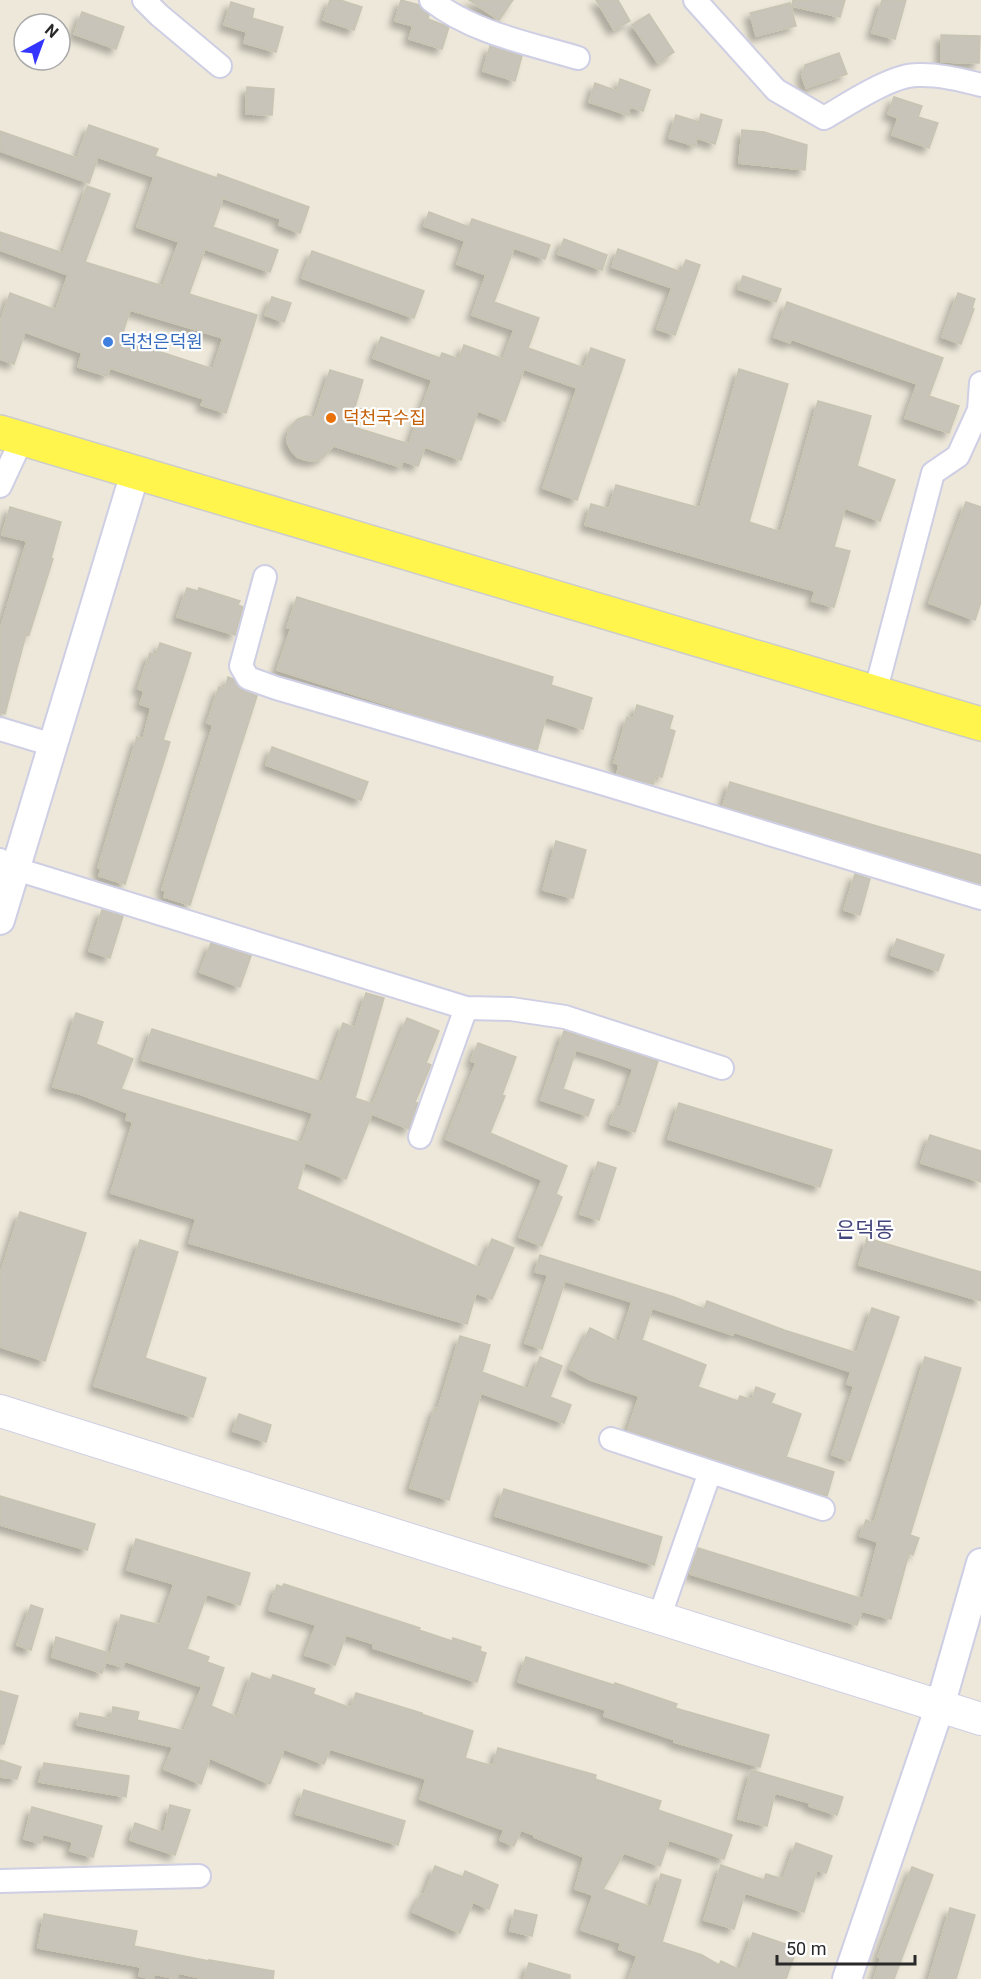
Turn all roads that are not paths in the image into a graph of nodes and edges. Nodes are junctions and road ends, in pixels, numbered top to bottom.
1 (144, 0) edge
2 (431, 0) edge
3 (694, 0) edge
4 (578, 58) dead end
5 (220, 66) dead end
6 (981, 85) edge
7 (981, 383) edge
8 (11, 436) edge
9 (135, 473) junction
10 (0, 486) edge
11 (265, 577) dead end
12 (875, 693) junction
13 (981, 724) edge
14 (0, 729) edge
15 (53, 745) junction
16 (8, 864) edge
17 (981, 898) edge
18 (0, 920) edge
19 (466, 1008) junction
20 (722, 1068) dead end
21 (420, 1137) dead end
22 (0, 1412) edge
23 (611, 1439) dead end
24 (710, 1472) junction
25 (824, 1509) dead end
26 (981, 1563) edge
27 (659, 1618) junction
28 (940, 1706) junction
29 (981, 1719) edge
30 (198, 1876) dead end
31 (0, 1881) edge
32 (847, 1979) edge

1 - 5 street
2 - 4 street
3 - 6 street
7 - 12 street
8 - 9 main road
8 - 10 street
9 - 12 main road
9 - 15 street
11 - 17 street
12 - 13 main road
14 - 15 street
15 - 16 street
16 - 18 street
16 - 19 street
19 - 20 street
19 - 21 street
22 - 27 main road
23 - 24 street
24 - 25 street
24 - 27 street
26 - 28 street
27 - 28 main road
28 - 29 main road
28 - 32 street
30 - 31 street

